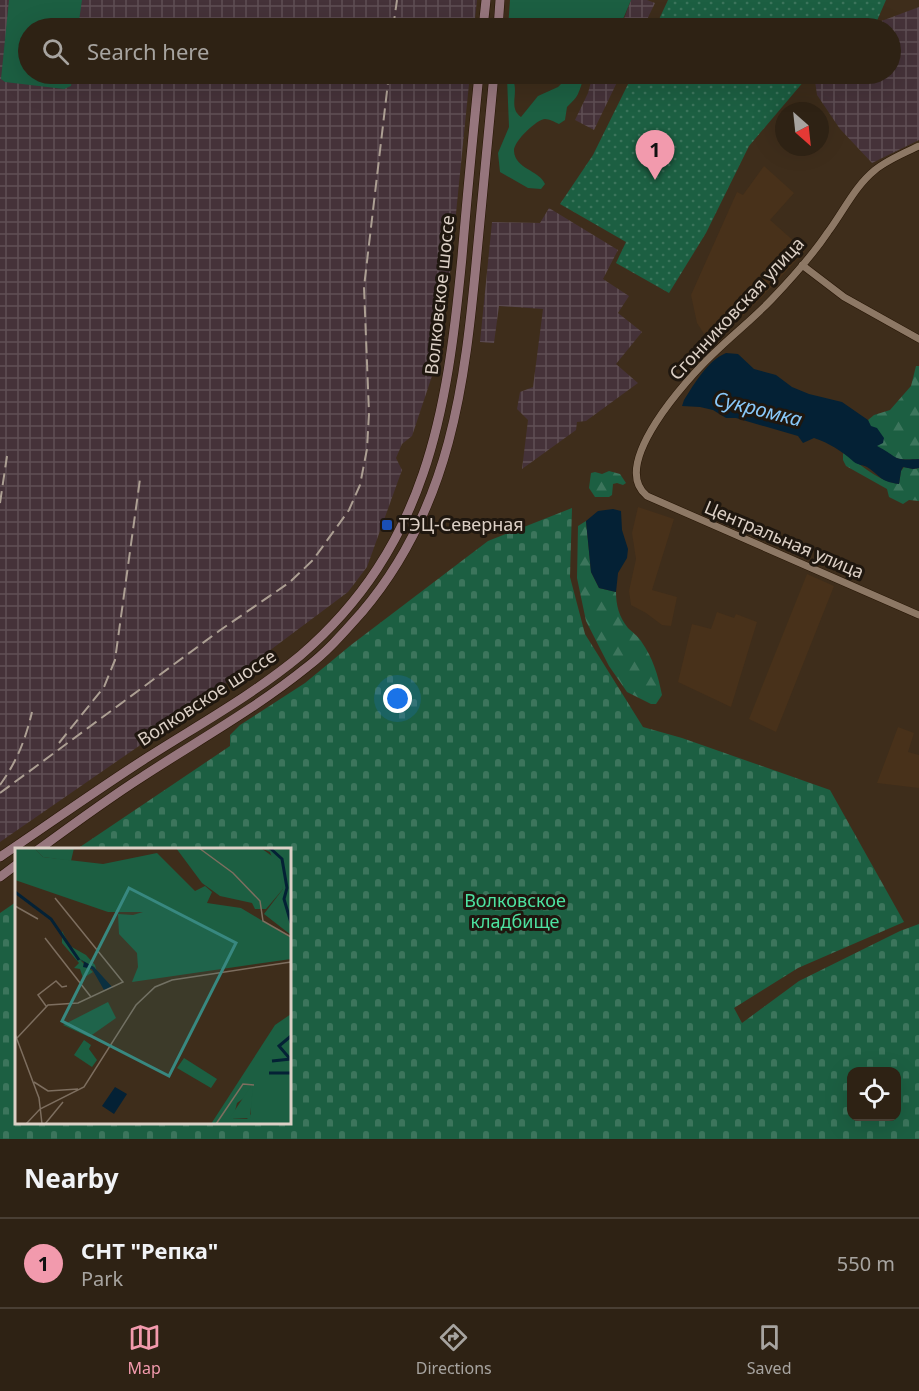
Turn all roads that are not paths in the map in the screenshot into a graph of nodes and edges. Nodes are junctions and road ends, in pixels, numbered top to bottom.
1 (486, 0) edge
2 (500, 0) edge
3 (484, 18) edge
4 (499, 18) edge
5 (478, 84) edge
6 (493, 84) edge
7 (919, 146) edge
8 (802, 265) junction
9 (919, 339) edge
10 (639, 489) joint
11 (919, 615) edge
12 (39, 848) edge
13 (0, 857) edge
14 (15, 866) edge
15 (0, 877) edge

1 - 3 main road
2 - 4 main road
5 - 13 main road, Волковское шоссе
6 - 12 main road, Волковское шоссе
7 - 8 street, Сгонниковская улица
8 - 9 street
8 - 10 street, Сгонниковская улица
10 - 11 street, Центральная улица
14 - 15 main road

